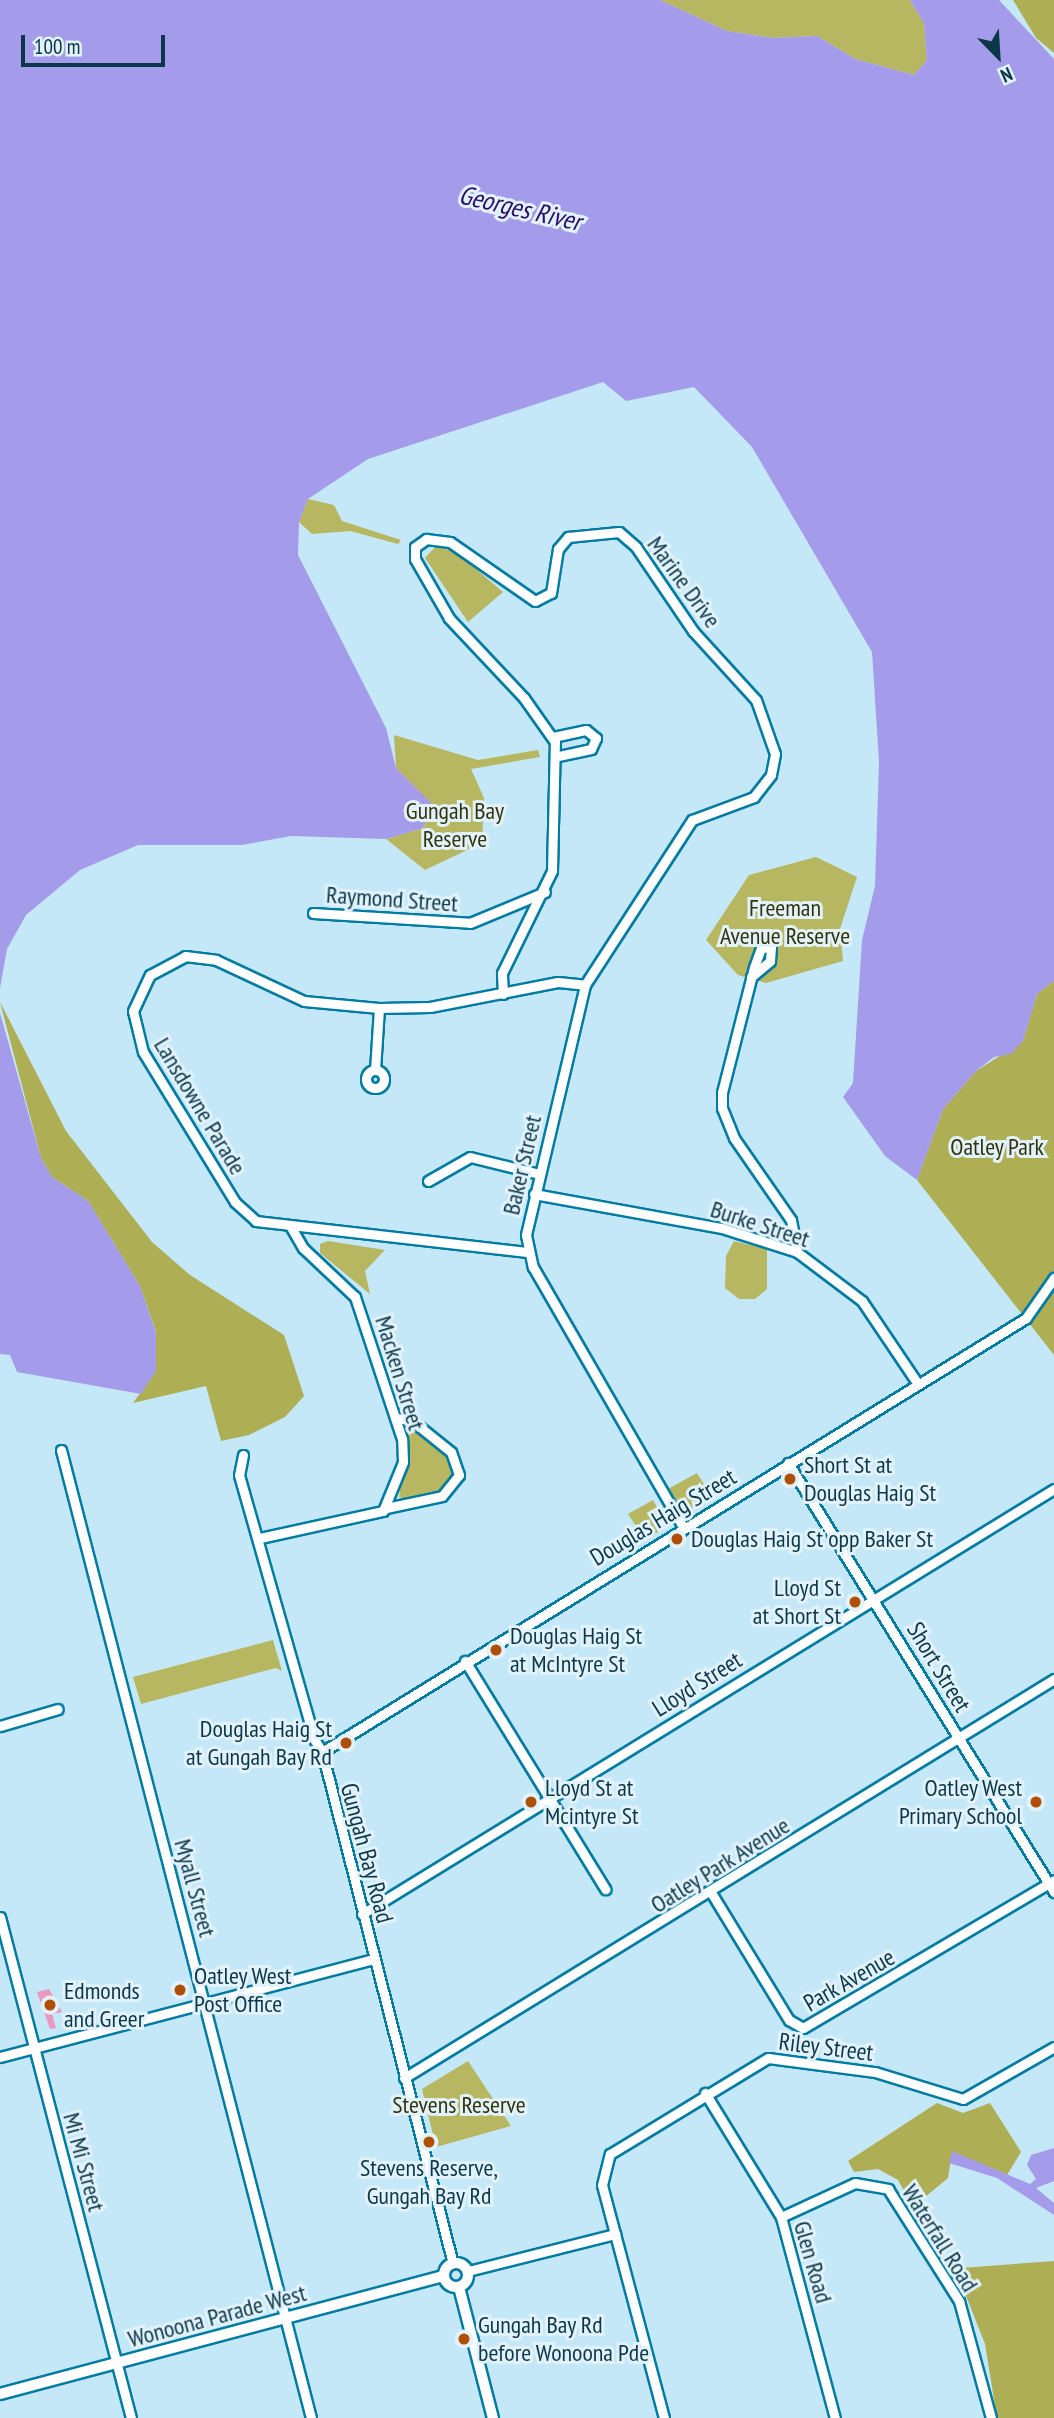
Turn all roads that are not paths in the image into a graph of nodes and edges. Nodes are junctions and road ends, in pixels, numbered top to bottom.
1 (554, 737) junction
2 (557, 756) junction
3 (703, 812) joint
4 (545, 892) junction
5 (313, 913) dead end
6 (751, 977) dead end
7 (585, 985) junction
8 (503, 994) junction
9 (379, 1008) junction
10 (375, 1070) dead end
11 (540, 1174) junction
12 (428, 1181) dead end
13 (534, 1194) junction
14 (291, 1227) junction
15 (527, 1252) junction
16 (797, 1252) junction
17 (1054, 1278) edge
18 (918, 1384) junction
19 (396, 1418) junction
20 (61, 1450) dead end
21 (243, 1455) dead end
22 (788, 1463) junction
23 (1054, 1489) edge
24 (386, 1508) junction
25 (682, 1527) junction
26 (260, 1538) junction
27 (874, 1597) junction
28 (465, 1661) junction
29 (1054, 1679) edge
30 (58, 1709) dead end
31 (0, 1726) edge
32 (959, 1738) junction
33 (322, 1752) junction
34 (549, 1799) junction
35 (1051, 1881) edge
36 (605, 1889) dead end
37 (1054, 1892) edge
38 (712, 1894) junction
39 (362, 1914) junction
40 (0, 1917) edge
41 (374, 1959) junction
42 (204, 2003) junction
43 (1054, 2047) edge
44 (34, 2048) junction
45 (0, 2057) edge
46 (404, 2078) junction
47 (705, 2093) junction
48 (781, 2217) junction
49 (615, 2234) junction
50 (453, 2264) junction
51 (468, 2272) junction
52 (444, 2276) junction
53 (459, 2287) junction
54 (285, 2319) junction
55 (117, 2364) junction
56 (0, 2394) edge
57 (131, 2418) edge
58 (311, 2418) edge
59 (493, 2418) edge
60 (664, 2418) edge
61 (835, 2418) edge
62 (991, 2418) edge

1 - 2 street
1 - 2 street
1 - 3 street, Marine Drive
2 - 4 street
3 - 7 street, Baker Street
4 - 5 street, Raymond Street
4 - 8 street
6 - 16 street
7 - 8 street, Lansdowne Parade
7 - 11 street, Baker Street
8 - 9 street, Lansdowne Parade
9 - 10 street
9 - 14 street, Lansdowne Parade
11 - 12 street
11 - 13 street, Baker Street
13 - 15 street, Baker Street
13 - 16 street, Burke Street
14 - 15 street, Lansdowne Parade
14 - 19 street, Macken Street
15 - 25 street, Baker Street
16 - 18 street, Burke Street
17 - 18 street, Douglas Haig Street
18 - 22 street, Douglas Haig Street
19 - 24 street, Macken Street
19 - 24 street
20 - 42 street, Myall Street
21 - 26 street, Gungah Bay Road
22 - 25 street, Douglas Haig Street
22 - 27 street, Short Street
23 - 27 street, Lloyd Street
24 - 26 street
25 - 28 street, Douglas Haig Street
26 - 33 street, Gungah Bay Road
27 - 32 street, Short Street
27 - 34 street, Lloyd Street
28 - 33 street, Douglas Haig Street
28 - 34 street
29 - 32 street, Oatley Park Avenue
30 - 31 street
32 - 35 street, Short Street
32 - 38 street, Oatley Park Avenue
33 - 39 street, Gungah Bay Road
34 - 36 street
34 - 39 street, Lloyd Street
35 - 37 street, Short Street
35 - 38 street, Park Avenue
38 - 46 street, Oatley Park Avenue
39 - 41 street, Gungah Bay Road
40 - 44 street, Mi Mi Street
41 - 42 street
41 - 46 street, Gungah Bay Road
42 - 44 street
42 - 54 street, Myall Street
43 - 47 street, Riley Street
44 - 45 street
44 - 55 street, Mi Mi Street
46 - 50 street, Gungah Bay Road
47 - 48 street, Glen Road
47 - 49 street, Riley Street
48 - 61 street, Glen Road
48 - 62 street, Waterfall Road
49 - 51 street
49 - 60 street
50 - 51 street
50 - 52 street
51 - 53 street
52 - 53 street
52 - 54 street, Wonoona Parade West
53 - 59 street
54 - 55 street, Wonoona Parade West
54 - 58 street, Myall Street
55 - 56 street, Wonoona Parade West
55 - 57 street, Mi Mi Street

